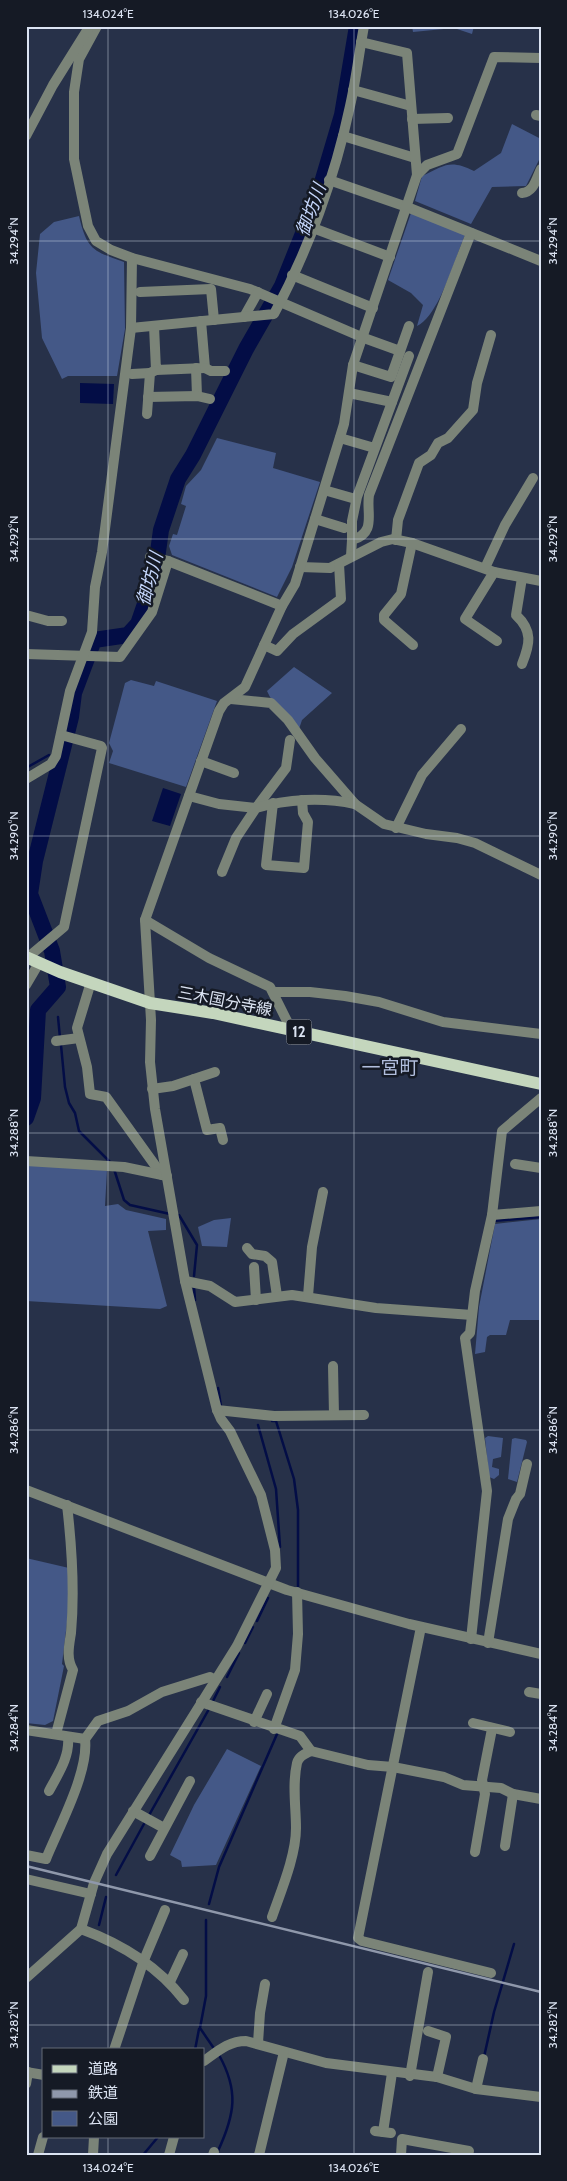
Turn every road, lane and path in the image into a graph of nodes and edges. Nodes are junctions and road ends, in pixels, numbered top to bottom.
1 (90, 26) edge
2 (97, 26) edge
3 (364, 26) edge
4 (361, 42) junction
5 (541, 58) edge
6 (353, 90) junction
7 (411, 106) junction
8 (448, 118) dead end
9 (412, 119) junction
10 (26, 136) edge
11 (343, 136) junction
12 (415, 158) junction
13 (541, 169) edge
14 (417, 175) junction
15 (329, 180) junction
16 (522, 193) dead end
17 (407, 207) junction
18 (313, 228) junction
19 (471, 233) junction
20 (390, 257) junction
21 (132, 258) junction
22 (541, 261) edge
23 (292, 275) junction
24 (140, 292) dead end
25 (258, 292) junction
26 (276, 300) junction
27 (373, 308) junction
28 (244, 317) junction
29 (214, 320) junction
30 (201, 322) junction
31 (154, 326) junction
32 (409, 326) dead end
33 (134, 328) junction
34 (491, 335) dead end
35 (364, 338) junction
36 (405, 353) junction
37 (353, 365) junction
38 (201, 368) junction
39 (226, 370) dead end
40 (153, 372) junction
41 (132, 374) dead end
42 (349, 393) junction
43 (148, 396) junction
44 (197, 396) junction
45 (210, 399) dead end
46 (392, 402) junction
47 (147, 414) dead end
48 (340, 438) junction
49 (371, 447) dead end
50 (532, 478) dead end
51 (324, 490) junction
52 (352, 498) dead end
53 (315, 519) junction
54 (344, 528) dead end
55 (352, 540) junction
56 (396, 540) junction
57 (412, 543) junction
58 (351, 556) junction
59 (150, 557) dead end
60 (165, 560) junction
61 (339, 564) junction
62 (300, 568) junction
63 (489, 570) junction
64 (522, 578) junction
65 (541, 581) edge
66 (282, 606) junction
67 (26, 615) edge
68 (62, 621) dead end
69 (497, 641) dead end
70 (264, 645) junction
71 (413, 645) dead end
72 (26, 654) edge
73 (88, 655) junction
74 (522, 664) dead end
75 (230, 698) junction
76 (462, 729) dead end
77 (64, 735) junction
78 (290, 740) dead end
79 (201, 761) junction
80 (234, 772) dead end
81 (26, 779) edge
82 (190, 796) junction
83 (302, 800) junction
84 (273, 803) junction
85 (355, 804) junction
86 (256, 808) junction
87 (396, 828) junction
88 (222, 872) dead end
89 (541, 875) edge
90 (145, 920) junction
91 (35, 961) edge
92 (90, 982) junction
93 (26, 985) edge
94 (273, 992) junction
95 (150, 1003) junction
96 (292, 1030) junction
97 (541, 1034) edge
98 (79, 1038) junction
99 (56, 1041) dead end
100 (215, 1072) dead end
101 (194, 1079) junction
102 (541, 1084) edge
103 (152, 1089) junction
104 (541, 1098) edge
105 (223, 1140) dead end
106 (26, 1161) edge
107 (515, 1164) dead end
108 (541, 1168) edge
109 (165, 1176) junction
110 (323, 1192) dead end
111 (541, 1210) edge
112 (492, 1215) junction
113 (247, 1248) dead end
114 (254, 1268) dead end
115 (185, 1281) junction
116 (277, 1296) junction
117 (308, 1296) junction
118 (256, 1300) junction
119 (472, 1315) junction
120 (333, 1366) dead end
121 (217, 1410) junction
122 (364, 1415) dead end
123 (334, 1416) junction
124 (528, 1464) dead end
125 (26, 1490) edge
126 (67, 1505) junction
127 (269, 1582) junction
128 (297, 1592) junction
129 (422, 1627) junction
130 (471, 1639) junction
131 (488, 1643) junction
132 (541, 1654) edge
133 (215, 1680) junction
134 (529, 1692) dead end
135 (267, 1694) dead end
136 (541, 1694) edge
137 (201, 1702) junction
138 (254, 1722) junction
139 (473, 1723) dead end
140 (274, 1729) junction
141 (492, 1729) junction
142 (26, 1730) edge
143 (510, 1732) dead end
144 (56, 1734) junction
145 (68, 1737) junction
146 (85, 1740) junction
147 (311, 1751) junction
148 (393, 1767) junction
149 (190, 1781) dead end
150 (483, 1786) junction
151 (49, 1792) dead end
152 (513, 1794) junction
153 (541, 1799) edge
154 (133, 1811) junction
155 (164, 1828) junction
156 (505, 1846) dead end
157 (475, 1852) dead end
158 (26, 1855) edge
159 (150, 1856) dead end
160 (26, 1879) edge
161 (91, 1894) junction
162 (165, 1910) dead end
163 (272, 1917) dead end
164 (81, 1929) junction
165 (183, 1954) dead end
166 (144, 1960) junction
167 (428, 1972) dead end
168 (491, 1973) dead end
169 (26, 1978) edge
170 (170, 1982) junction
171 (265, 1984) dead end
172 (184, 2000) dead end
173 (428, 2031) dead end
174 (258, 2043) junction
175 (118, 2048) edge
176 (284, 2054) junction
177 (482, 2059) dead end
178 (205, 2060) edge
179 (27, 2072) edge
180 (392, 2073) junction
181 (42, 2075) edge
182 (410, 2076) junction
183 (437, 2078) junction
184 (26, 2084) edge
185 (476, 2089) junction
186 (541, 2097) edge
187 (383, 2132) dead end
188 (43, 2138) edge
189 (94, 2138) edge
190 (174, 2138) edge
191 (469, 2151) dead end
192 (38, 2155) edge
193 (93, 2155) edge
194 (169, 2155) edge
195 (259, 2155) edge
196 (401, 2155) edge

1 - 10 street
2 - 21 street
3 - 4 street
4 - 6 street
4 - 7 street
5 - 14 street
6 - 7 street
6 - 11 street
7 - 9 street
8 - 9 street
9 - 12 street
11 - 12 street
11 - 15 street
12 - 14 street
13 - 16 street
14 - 17 street
15 - 17 street
15 - 18 street
17 - 19 street
17 - 20 street
18 - 20 street
18 - 23 street
19 - 22 street
19 - 55 street
20 - 27 street
21 - 25 street
21 - 33 street
23 - 26 street
23 - 27 street
24 - 29 street
25 - 26 street
25 - 28 street
26 - 28 street
26 - 35 street
27 - 35 street
28 - 29 street
29 - 30 street
30 - 31 street
30 - 38 street
31 - 33 street
31 - 40 street
32 - 36 street
33 - 73 street
34 - 56 street
35 - 36 street
35 - 37 street
36 - 37 street
36 - 46 street
37 - 42 street
38 - 39 street
38 - 40 street
38 - 44 street
40 - 41 street
40 - 43 street
42 - 46 street
42 - 48 street
43 - 44 street
43 - 47 street
44 - 45 street
46 - 55 street
48 - 49 street
48 - 51 street
50 - 63 street
51 - 52 street
51 - 53 street
53 - 54 street
53 - 62 street
55 - 58 street
56 - 57 street
56 - 58 street
57 - 63 street
57 - 71 street
58 - 61 street
59 - 60 street
60 - 66 street
60 - 73 street
61 - 62 street
61 - 70 street
62 - 66 street
63 - 64 street
63 - 69 street
64 - 65 street
64 - 74 street
66 - 70 street
67 - 68 street
70 - 75 street
72 - 73 street
73 - 77 street
75 - 79 street
75 - 85 street
76 - 87 street
77 - 81 street
77 - 91 street
78 - 86 street
79 - 80 street
79 - 82 street
82 - 86 street
82 - 90 street
83 - 84 street
83 - 84 street
83 - 85 street
84 - 86 street
85 - 87 street
86 - 88 street
87 - 89 street
90 - 94 street
90 - 95 street
91 - 92 main road, 三木国分寺線 / 12
91 - 93 street
92 - 95 main road, 三木国分寺線 / 12
92 - 98 street
94 - 96 street
94 - 97 street
95 - 96 main road, 三木国分寺線 / 12
95 - 103 street
96 - 102 main road, 三木国分寺線 / 12
98 - 99 street
98 - 109 street
100 - 101 street
101 - 103 street
101 - 105 street
103 - 109 street
104 - 112 street
106 - 109 street
107 - 108 street
109 - 115 street
110 - 117 street
111 - 112 street
112 - 119 street
113 - 116 street
114 - 118 street
115 - 118 street
115 - 121 street
116 - 117 street
116 - 118 street
117 - 119 street
119 - 130 street
120 - 123 street
121 - 123 street
121 - 127 street
122 - 123 street
124 - 131 street
125 - 126 street
126 - 127 street
126 - 144 street
127 - 128 street
127 - 133 street
128 - 129 street
128 - 140 street
129 - 130 street
129 - 148 street
130 - 131 street
131 - 132 street
133 - 137 street
133 - 146 street
134 - 136 street
135 - 138 street
137 - 138 street
137 - 154 street
138 - 140 street
139 - 141 street
140 - 147 street
141 - 143 street
141 - 150 street
142 - 144 street
144 - 145 street
145 - 146 street
145 - 151 street
146 - 158 street
147 - 148 street
147 - 163 street
148 - 150 street
148 - 168 street
149 - 155 street
150 - 152 street
150 - 157 street
152 - 153 street
152 - 156 street
154 - 155 street
154 - 161 street
155 - 159 street
160 - 161 street
161 - 164 street
162 - 166 street
164 - 166 street
164 - 169 street
165 - 170 street
166 - 170 street
166 - 175 street
167 - 182 street
170 - 172 street
171 - 174 street
173 - 183 street
174 - 176 street
174 - 178 street
176 - 180 street
176 - 195 street
177 - 185 street
179 - 181 street
179 - 184 street
180 - 182 street
180 - 187 street
182 - 183 street
183 - 185 street
185 - 186 street
188 - 192 street
189 - 193 street
190 - 194 street
191 - 196 street

